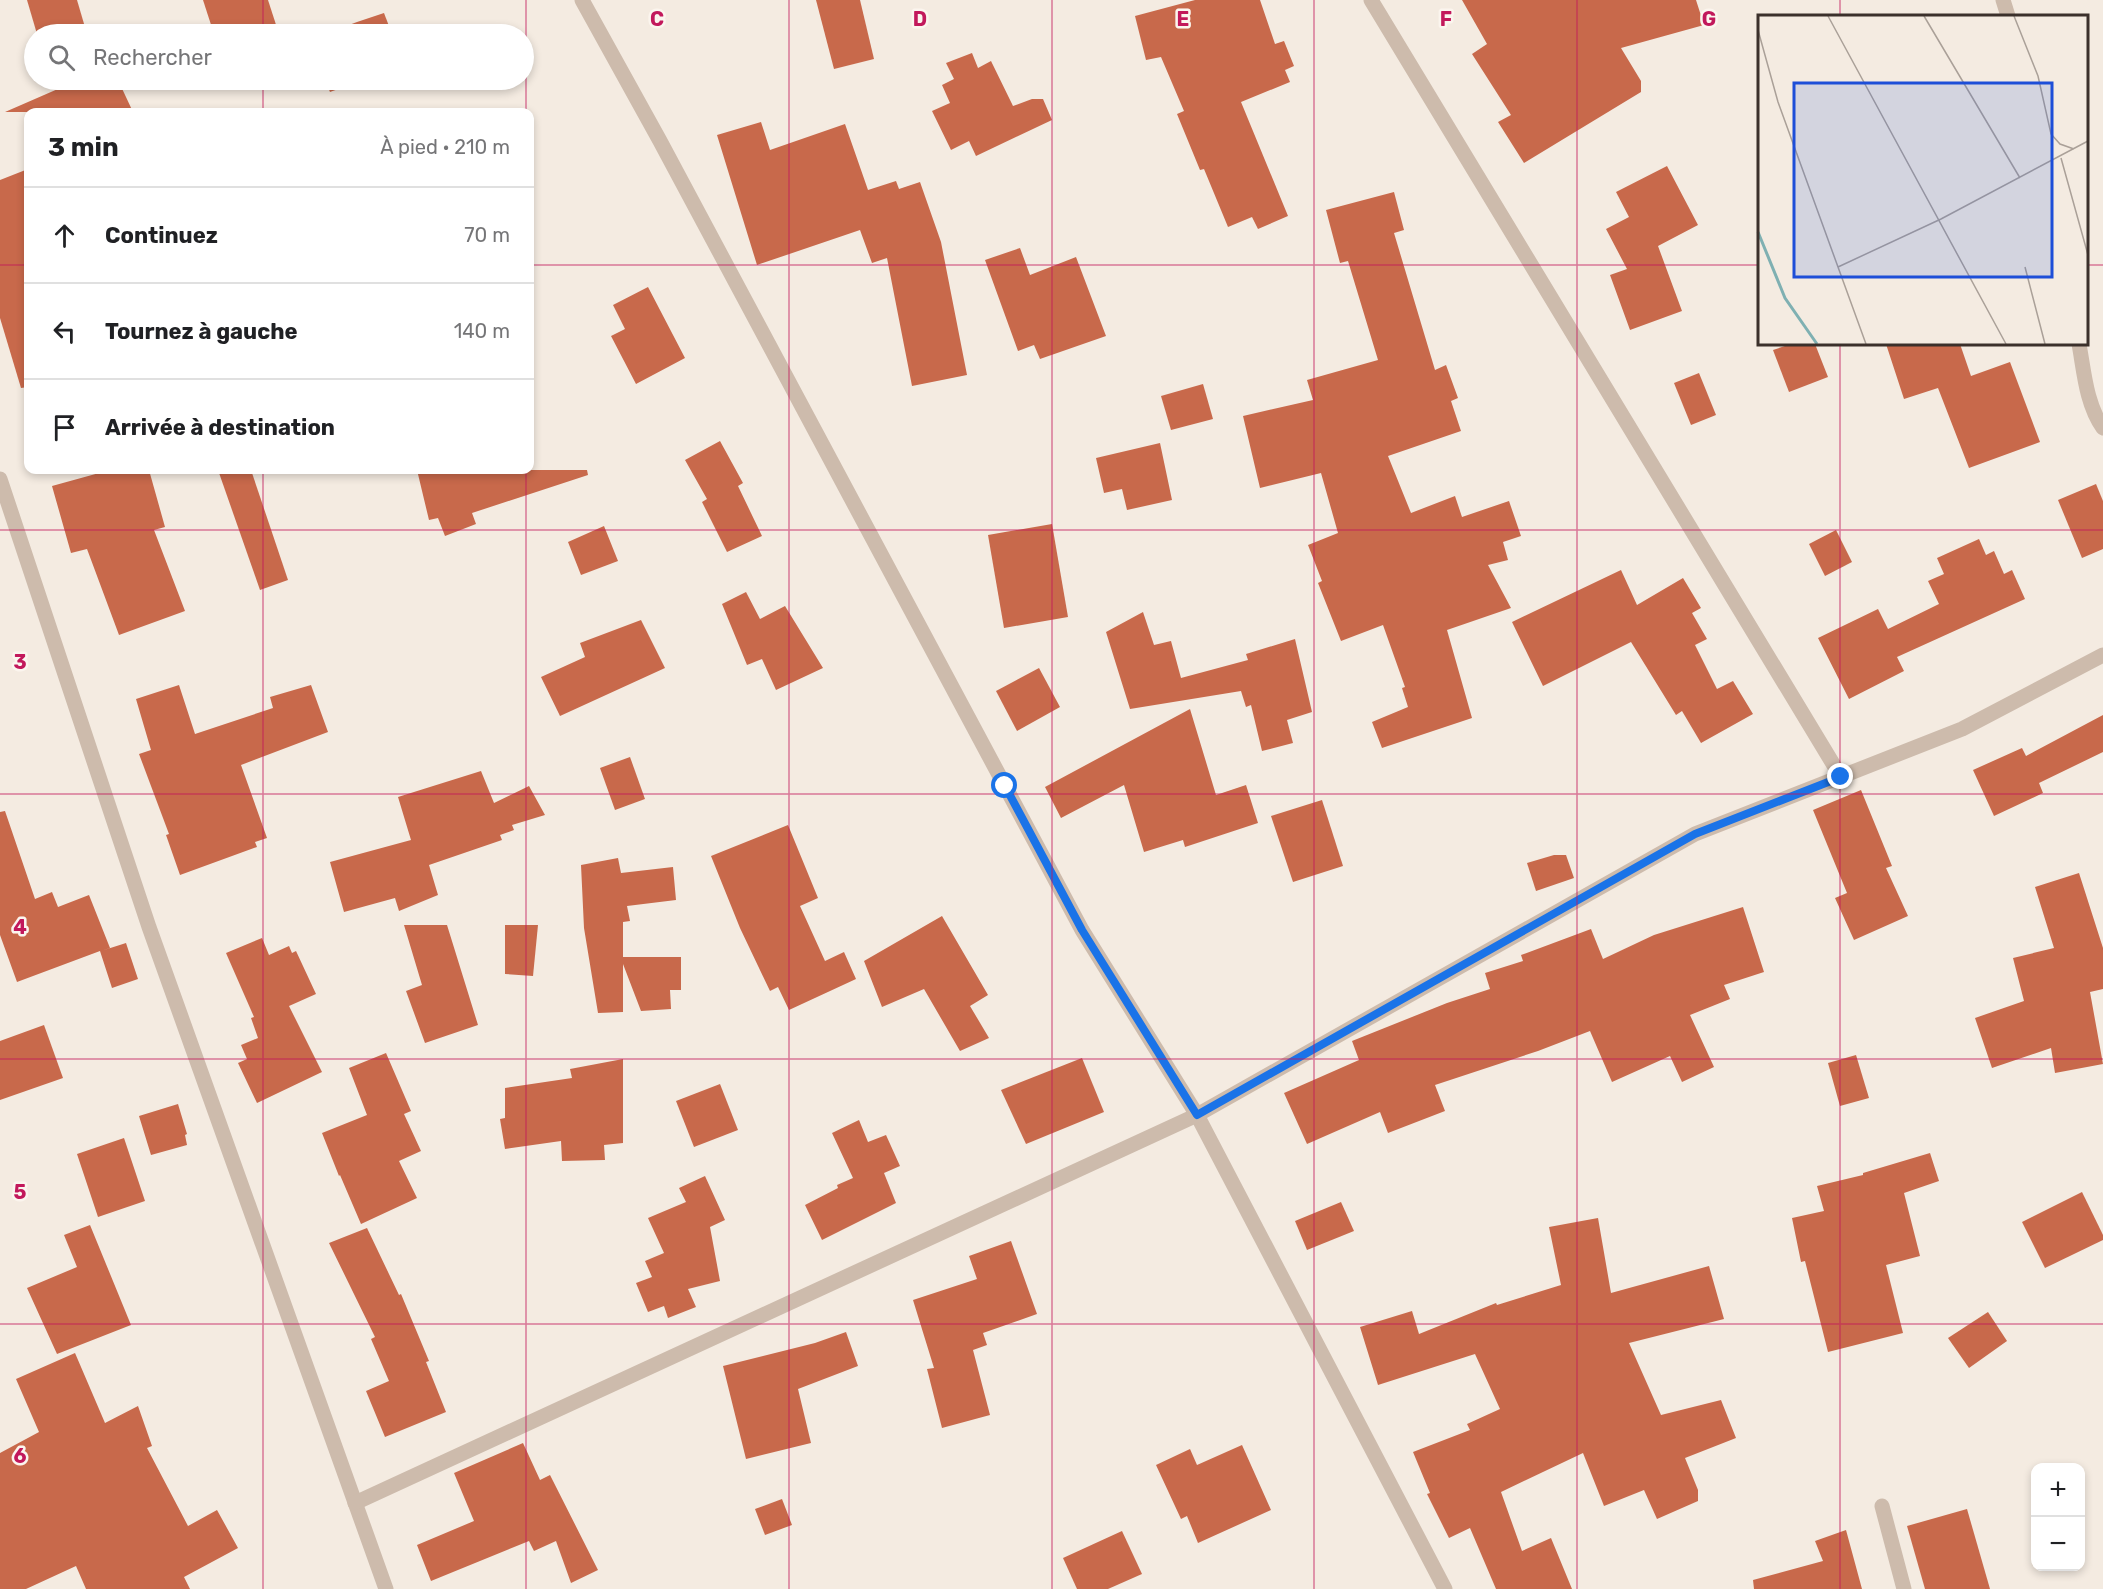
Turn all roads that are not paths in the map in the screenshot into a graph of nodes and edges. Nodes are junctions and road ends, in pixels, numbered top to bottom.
1 (582, 0) edge
2 (1371, 0) edge
3 (2003, 0) edge
4 (2007, 15) edge
5 (2079, 345) edge
6 (2103, 428) edge
7 (0, 480) edge
8 (2103, 656) edge
9 (1841, 777) junction
10 (1197, 1115) junction
11 (355, 1503) junction
12 (1882, 1506) dead end
13 (386, 1589) edge
14 (1445, 1589) edge
15 (1904, 1589) edge

1 - 10 street
2 - 9 street
3 - 4 street
5 - 6 street
7 - 11 street
8 - 9 street
9 - 10 street
10 - 11 street
10 - 14 street
11 - 13 street
12 - 15 street

